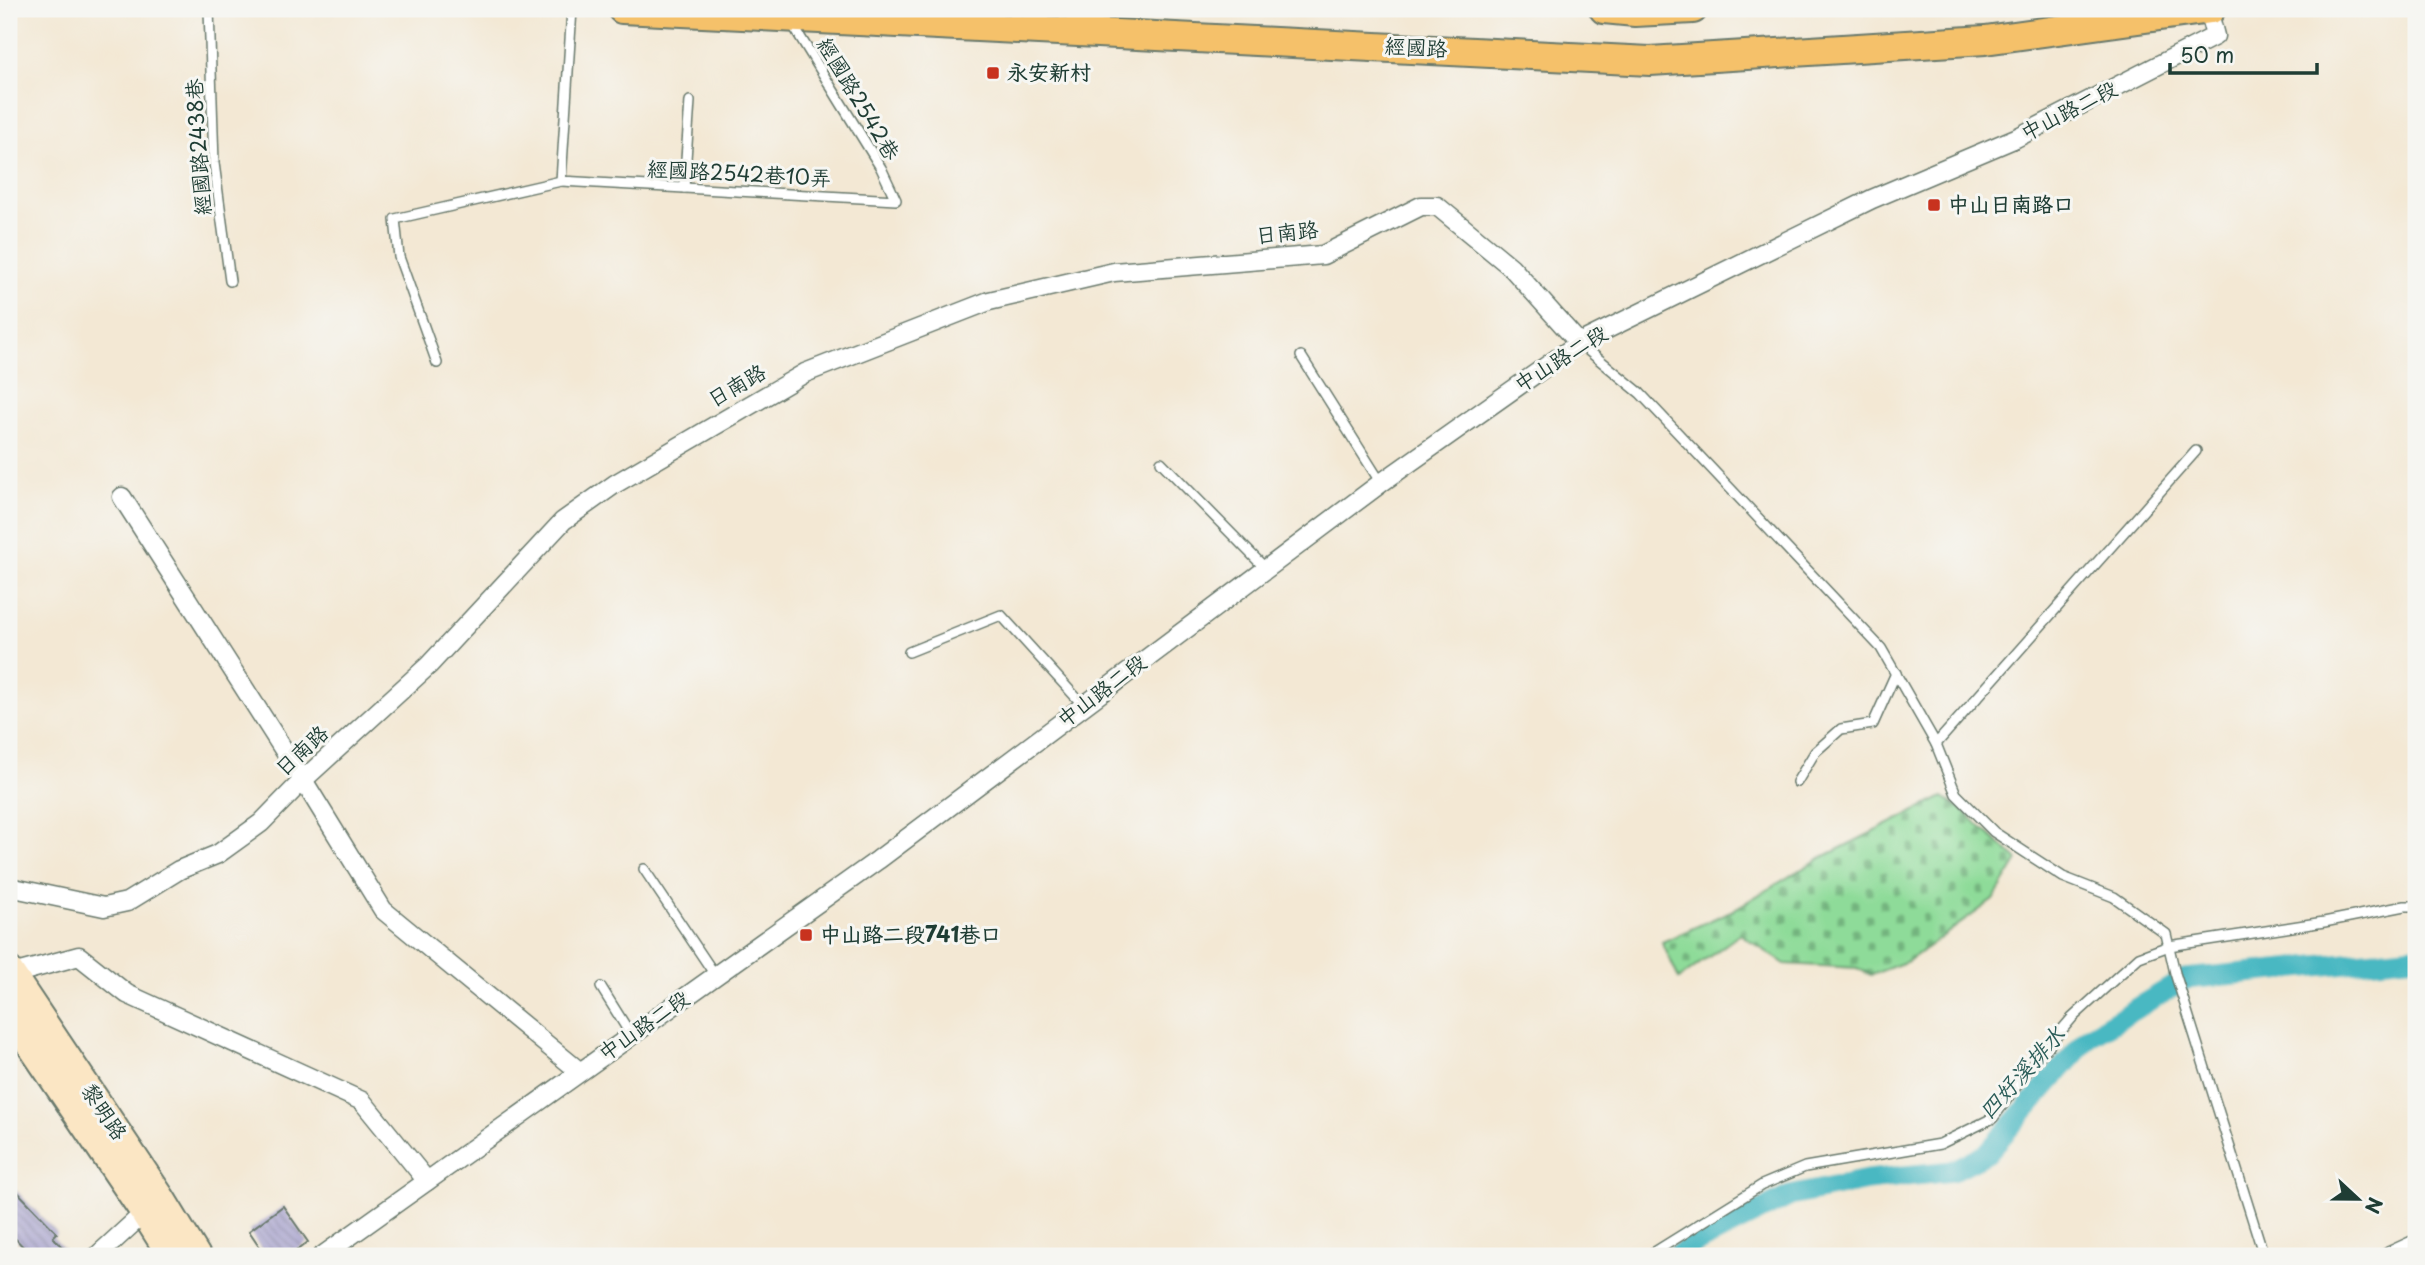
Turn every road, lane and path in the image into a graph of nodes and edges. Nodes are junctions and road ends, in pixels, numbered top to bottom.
1 (209, 9) edge
2 (572, 9) edge
3 (622, 9) edge
4 (1604, 9) edge
5 (1693, 9) edge
6 (2209, 9) edge
7 (785, 13) edge
8 (690, 101) dead end
9 (561, 181) junction
10 (684, 188) junction
11 (896, 201) joint
12 (230, 281) dead end
13 (1578, 342) junction
14 (1301, 356) dead end
15 (437, 362) dead end
16 (2196, 451) dead end
17 (1161, 462) dead end
18 (1381, 483) junction
19 (122, 497) dead end
20 (1266, 569) junction
21 (909, 652) dead end
22 (1896, 673) junction
23 (1083, 705) junction
24 (1936, 744) junction
25 (303, 780) junction
26 (1797, 782) dead end
27 (644, 869) dead end
28 (9, 887) edge
29 (2416, 906) edge
30 (2169, 946) junction
31 (10, 973) edge
32 (715, 975) junction
33 (601, 987) dead end
34 (9, 1014) edge
35 (631, 1035) junction
36 (579, 1071) junction
37 (427, 1181) junction
38 (144, 1213) junction
39 (2416, 1244) edge
40 (97, 1256) edge
41 (171, 1256) edge
42 (197, 1256) edge
43 (322, 1256) edge
44 (1648, 1256) edge
45 (2264, 1256) edge
46 (2390, 1256) edge

1 - 12 lane, 經國路2438巷
2 - 9 lane
3 - 7 main road, 經國路
4 - 5 main road
6 - 7 main road, 經國路
6 - 13 street, 中山路二段
7 - 11 lane, 經國路2542巷
8 - 10 lane
9 - 10 lane, 經國路2542巷10弄
9 - 15 lane, 經國路2542巷10弄
10 - 11 lane, 經國路2542巷10弄
13 - 18 street, 中山路二段
13 - 22 lane
13 - 25 street, 日南路
14 - 18 lane
16 - 24 lane
17 - 20 lane
18 - 20 street, 中山路二段
19 - 25 street
20 - 23 street, 中山路二段
21 - 23 lane
22 - 24 lane
22 - 26 lane
23 - 32 street, 中山路二段
24 - 30 lane
25 - 28 street, 日南路
25 - 36 street
27 - 32 lane
29 - 30 lane
30 - 44 lane
30 - 45 lane
31 - 37 street
31 - 42 street, 黎明路
32 - 35 street, 中山路二段
33 - 35 lane
34 - 38 street, 黎明路
35 - 36 street, 中山路二段
36 - 37 street, 中山路二段
37 - 43 street, 中山路二段
38 - 40 street
38 - 41 street, 黎明路
39 - 46 street

